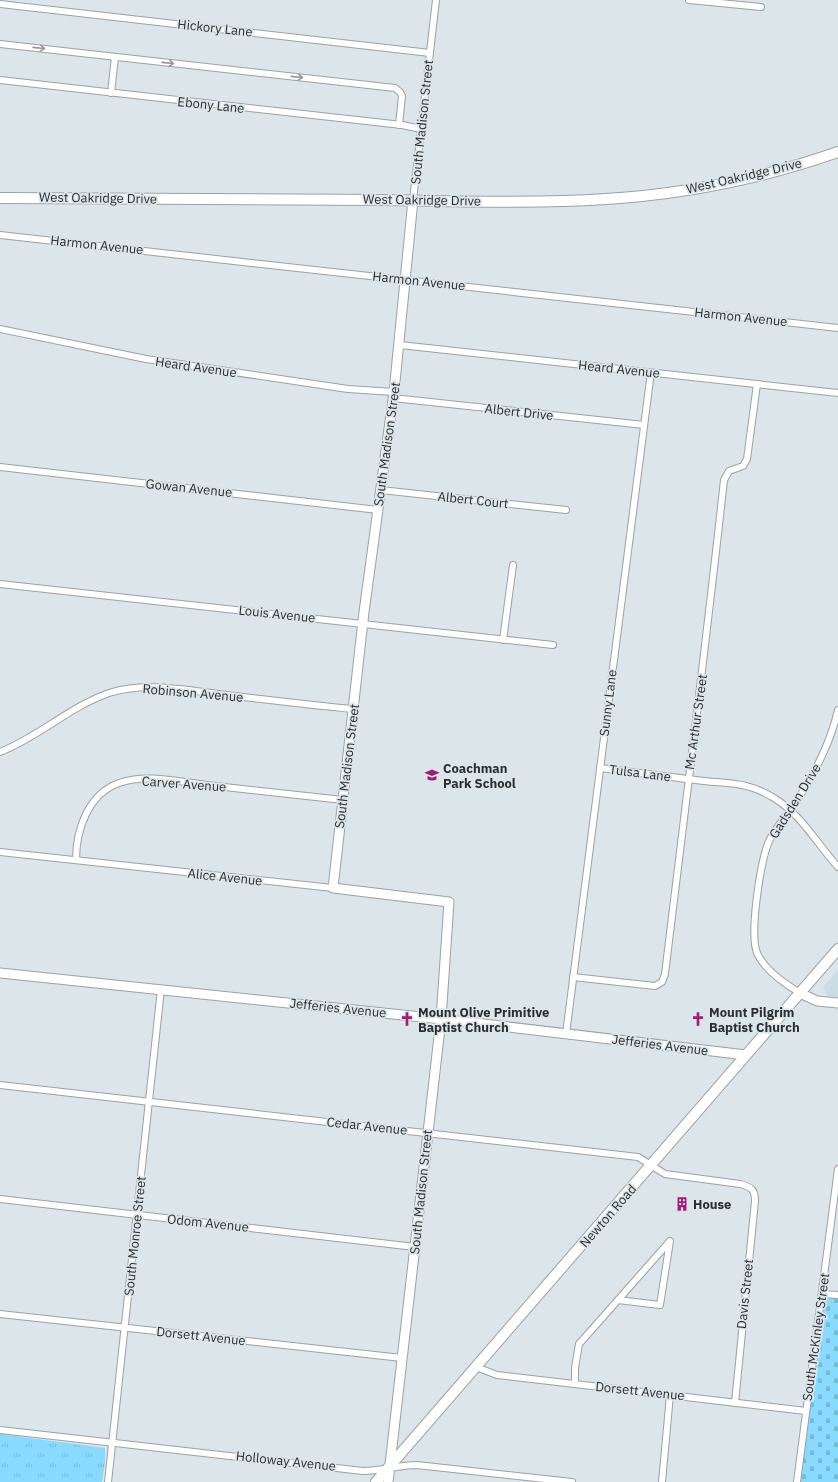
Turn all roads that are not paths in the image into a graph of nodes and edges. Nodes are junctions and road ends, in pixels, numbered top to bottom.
1 (436, 0) edge
2 (689, 0) edge
3 (0, 4) edge
4 (761, 7) dead end
5 (0, 44) edge
6 (430, 53) junction
7 (115, 57) junction
8 (0, 80) edge
9 (111, 93) junction
10 (399, 125) junction
11 (421, 129) junction
12 (838, 152) edge
13 (0, 198) edge
14 (413, 200) junction
15 (0, 235) edge
16 (405, 279) junction
17 (838, 328) edge
18 (0, 329) edge
19 (400, 345) junction
20 (651, 372) junction
21 (756, 384) junction
22 (838, 393) edge
23 (394, 395) junction
24 (644, 425) junction
25 (0, 467) edge
26 (381, 490) junction
27 (378, 510) junction
28 (566, 510) dead end
29 (513, 565) dead end
30 (0, 584) edge
31 (363, 623) junction
32 (503, 640) junction
33 (553, 644) dead end
34 (353, 709) junction
35 (838, 710) edge
36 (0, 752) edge
37 (600, 768) junction
38 (689, 779) junction
39 (343, 800) junction
40 (790, 810) junction
41 (0, 852) edge
42 (76, 860) junction
43 (838, 867) edge
44 (333, 888) junction
45 (449, 902) joint
46 (838, 949) edge
47 (0, 973) edge
48 (573, 977) junction
49 (161, 989) junction
50 (800, 993) junction
51 (838, 1004) edge
52 (441, 1019) junction
53 (566, 1034) junction
54 (746, 1056) junction
55 (0, 1085) edge
56 (149, 1102) junction
57 (427, 1133) junction
58 (652, 1166) junction
59 (838, 1168) edge
60 (752, 1187) joint
61 (0, 1199) edge
62 (137, 1215) junction
63 (415, 1248) junction
64 (822, 1294) junction
65 (838, 1295) edge
66 (618, 1300) junction
67 (0, 1314) edge
68 (125, 1328) junction
69 (402, 1358) junction
70 (476, 1367) junction
71 (575, 1384) junction
72 (670, 1395) junction
73 (735, 1403) junction
74 (806, 1411) junction
75 (0, 1430) edge
76 (112, 1442) junction
77 (389, 1468) junction
78 (108, 1482) edge
79 (376, 1482) edge
80 (388, 1482) edge
81 (572, 1482) edge
82 (662, 1482) edge
83 (797, 1482) edge

1 - 6 street, South Madison Street
2 - 4 street
3 - 6 street, Hickory Lane
5 -> 7 street
6 - 11 street, South Madison Street
7 - 9 street
7 -> 10 street
8 - 9 street, Ebony Lane
9 - 10 street, Ebony Lane
10 - 11 street, Ebony Lane
11 - 14 street, South Madison Street
12 - 14 main road, West Oakridge Drive
13 - 14 main road, West Oakridge Drive
14 - 16 street, South Madison Street
15 - 16 street, Harmon Avenue
16 - 17 street, Harmon Avenue
16 - 19 street, South Madison Street
18 - 23 street, Heard Avenue
19 - 20 street, Heard Avenue
19 - 23 street, South Madison Street
20 - 21 street, Heard Avenue
20 - 24 street, Sunny Lane
21 - 22 street, Heard Avenue
21 - 38 street, Mc Arthur Street
23 - 24 street, Albert Drive
23 - 26 street, South Madison Street
24 - 37 street, Sunny Lane
25 - 27 street, Gowan Avenue
26 - 27 street, South Madison Street
26 - 28 street, Albert Court
27 - 31 street, South Madison Street
29 - 32 street
30 - 31 street, Louis Avenue
31 - 32 street, Louis Avenue
31 - 34 street, South Madison Street
32 - 33 street, Louis Avenue
34 - 36 street, Robinson Avenue
34 - 39 street, South Madison Street
35 - 40 street, Gadsden Drive
37 - 38 street, Tulsa Lane
37 - 48 street, Sunny Lane
38 - 40 street, Tulsa Lane
38 - 48 street, Mc Arthur Street
39 - 42 street, Carver Avenue
39 - 44 street, South Madison Street
40 - 43 street, Tulsa Lane
40 - 50 street, Gadsden Drive
41 - 42 street, Alice Avenue
42 - 44 street, Alice Avenue
44 - 45 street, Alice Avenue
45 - 52 street, South Madison Street
46 - 50 main road, Newton Road
47 - 49 street, Jefferies Avenue
48 - 53 street, Sunny Lane
49 - 52 street, Jefferies Avenue
49 - 56 street, South Monroe Street
50 - 51 street
50 - 54 main road, Newton Road
52 - 53 street, Jefferies Avenue
52 - 57 street, South Madison Street
53 - 54 street, Jefferies Avenue
54 - 58 main road, Newton Road
55 - 56 street, Cedar Avenue
56 - 57 street, Cedar Avenue
56 - 62 street, South Monroe Street
57 - 58 street, Cedar Avenue
57 - 63 street, South Madison Street
58 - 60 street, Cedar Avenue
58 - 70 main road, Newton Road
59 - 64 street, South McKinley Street
60 - 73 street, Davis Street
61 - 62 street, Odom Avenue
62 - 63 street, Odom Avenue
62 - 68 street, South Monroe Street
63 - 69 street, South Madison Street
64 - 65 street
64 - 74 street, South McKinley Street
66 - 66 street
66 - 71 street
67 - 68 street, Dorsett Avenue
68 - 69 street, Dorsett Avenue
68 - 76 street, South Monroe Street
69 - 77 street, South Madison Street
70 - 71 street, Dorsett Avenue
70 - 77 main road, Newton Road
71 - 72 street, Dorsett Avenue
72 - 73 street, Dorsett Avenue
72 - 82 street
73 - 74 street, Dorsett Avenue
74 - 83 street, South McKinley Street
75 - 76 street, Holloway Avenue
76 - 77 street, Holloway Avenue
76 - 78 street, South Monroe Street
77 - 79 main road, Newton Road
77 - 80 street, South Madison Street
77 - 81 street, Holloway Avenue

